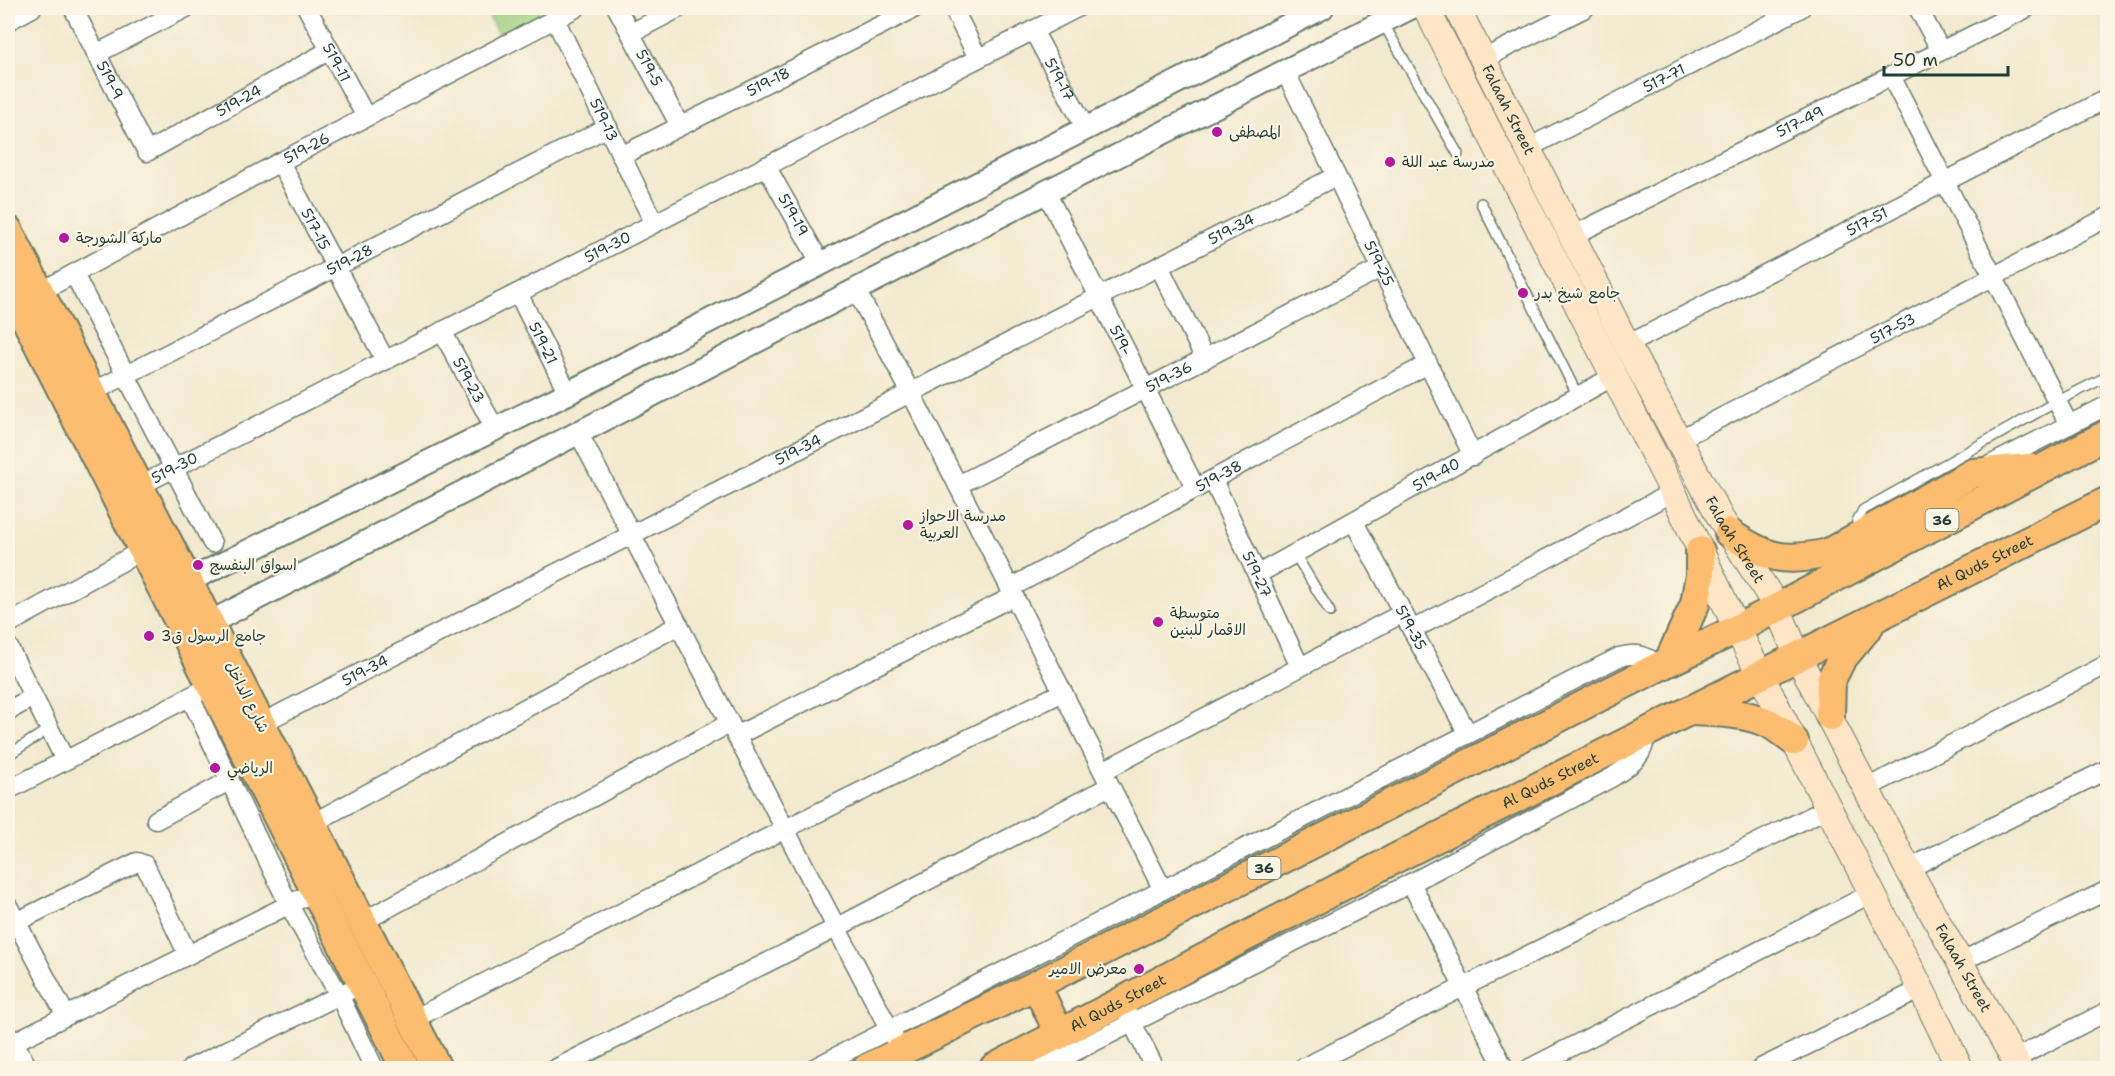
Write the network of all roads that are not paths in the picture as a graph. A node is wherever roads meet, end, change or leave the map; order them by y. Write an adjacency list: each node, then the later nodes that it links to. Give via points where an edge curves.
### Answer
1 (32, 8): 20 (street)
2 (73, 8): 26 (street, 519-9)
3 (186, 8): 26 (street)
4 (308, 8): 24 (street, 519-11)
5 (576, 8): 19 (street, 519-26)
6 (617, 8): 23 (street, 519-5)
7 (679, 8): 23 (street)
8 (915, 8): 33 (street, 519-18)
9 (953, 8): 27 (street)
10 (1077, 8): 22 (street, 519-30)
11 (1322, 8): 35 (street)
12 (1410, 8): 21 (street)
13 (1426, 8): 69 (main road, Falaah Street)
14 (1457, 8): 28 (main road, Falaah Street)
15 (1585, 8): 28 (street)
16 (1801, 8): 36 (street, 517-71)
17 (1918, 8): 25 (street)
18 (2027, 8): 25 (street, 517-49)
19 (555, 19): 32 (street, 519-26); 34 (street, 519-13)
20 (8, 21)
21 (1382, 21): 29 (street); 38 (lane)
22 (1033, 30): 27 (street, 519-30); 35 (street, 519-17)
23 (631, 33): 33 (street, 519-5)
24 (330, 50): 32 (street, 519-11); 37 (street, 519-24)
25 (1941, 51): 30 (street, 517-49)
26 (96, 54): 37 (street, 519-9)
27 (978, 58): 41 (street, 519-30)
28 (1483, 58): 36 (main road, Falaah Street)
29 (1285, 71): 42 (street, 519-25); 44 (street)
30 (1890, 76): 43 (street); 49 (street, 517-49)
31 (2108, 98): 43 (street, 517-51)
32 (366, 117): 40 (street, 519-26)
33 (680, 126): 39 (street, 519-18)
34 (608, 128): 39 (street, 519-13); 52 (street, 519-28)
35 (1086, 129): 50 (street)
36 (1528, 148): 49 (main road, Falaah Street)
37 (147, 152)
38 (1458, 154)
39 (621, 156): 47 (street, 519-13)
40 (280, 162): 52 (street, 517-15); 54 (street, 519-26)
41 (766, 166): 47 (street, 519-30); 50 (street, 519-19)
42 (1336, 176): 51 (street, 519-34); 53 (street, 519-25)
43 (1944, 182): 55 (street); 64 (street, 517-51)
44 (1046, 192): 58 (street); 61 (street, 519-)
45 (1481, 203): 75 (lane)
46 (2108, 217): 55 (street, 517-53)
47 (654, 223): 60 (street, 519-30)
48 (8, 230): 59 (main road, شارع الداخل)
49 (1572, 236): 64 (main road, Falaah Street)
50 (821, 264): 56 (street)
51 (1159, 266): 61 (street, 519-34); 65 (street)
52 (336, 267): 66 (street, 517-15); 68 (street, 519-28)
53 (1381, 268): 65 (street, 519-36); 67 (street, 519-25)
54 (74, 274): 59 (street, 519-26); 68 (street)
55 (1993, 277): 76 (street); 82 (street, 517-53)
56 (784, 283): 62 (street); 73 (street)
57 (8, 284): 98 (main road, شارع الداخل)
58 (856, 290): 62 (street); 74 (street)
59 (40, 292): 72 (main road, شارع الداخل)
60 (518, 293): 63 (street, 519-30); 73 (street, 519-21)
61 (1098, 297): 71 (street, 519-); 74 (street, 519-34)
62 (802, 318): 80 (street)
63 (442, 332): 66 (street, 519-30); 79 (street, 519-23)
64 (1628, 345): 82 (main road, Falaah Street)
65 (1205, 359): 71 (street, 519-36)
66 (385, 360): 85 (street, 519-30)
67 (1428, 364): 83 (street, 519-25); 87 (street, 519-38)
68 (127, 375): 72 (street, 519-28); 85 (street)
69 (1614, 376): 75 (street, 519-40); 91 (main road, Falaah Street)
70 (2108, 376): 76 (lane)
71 (1145, 389): 88 (street, 519-36); 90 (street, 519-)
72 (91, 393): 89 (main road, شارع الداخل)
73 (568, 393): 79 (street)
74 (911, 393): 88 (street); 95 (street, 519-34)
75 (1578, 396): 83 (street, 519-40)
76 (2058, 401): 78 (street); 96 (lane, via 1863,510 1857,521)
77 (2108, 405): 78 (street)
78 (2069, 425): 86 (street)
79 (495, 429): 102 (street)
80 (578, 432): 95 (street); 108 (street)
81 (2108, 434): 84 (main road, 36)
82 (1678, 441): 94 (main road, Falaah Street)
83 (1473, 456): 93 (street, 519-40)
84 (2042, 467): 86 (main road); 104 (main road, 36)
85 (173, 468): 89 (street, 519-30); 97 (street)
86 (1973, 473): 96 (main road)
87 (1213, 480): 90 (street, 519-38); 101 (street, 519-27)
88 (958, 485): 103 (street)
89 (139, 486): 102 (main road, شارع الداخل)
90 (1196, 489): 103 (street, 519-38)
91 (1673, 492): 99 (main road, Falaah Street); 112 (street)
92 (2108, 501): 107 (main road, Al Quds Street)
93 (1354, 522): 100 (street, 519-40); 106 (street, 519-35)
94 (1729, 533): 96 (main road, via 1767,554 1802,559 1828,553); 104 (main road, Falaah Street)
95 (632, 535): 110 (street); 125 (street, 519-34)
96 (1856, 538)
97 (212, 543)
98 (143, 550): 109 (street); 119 (main road, شارع الداخل)
99 (1700, 551): 111 (main road, Falaah Street); 115 (main road, via 1695,604)
100 (1295, 554): 101 (street, 519-40); 105 (lane)
101 (1257, 574): 117 (street, 519-27)
102 (188, 581): 108 (main road, شارع الداخل)
103 (1012, 592): 120 (street); 127 (street, 519-38)
104 (1777, 607): 111 (main road, 36); 114 (main road, Falaah Street)
105 (1330, 612)
106 (1403, 613): 112 (street, 519-35); 117 (street)
107 (1874, 620): 114 (main road, Al Quds Street); 124 (main road, via 1841,660 1831,680)
108 (209, 623): 125 (main road, شارع الداخل)
109 (8, 624)
110 (679, 625): 127 (street); 140 (street)
111 (1737, 629): 115 (main road, 36); 118 (main road, Falaah Street)
112 (1412, 630): 129 (street, 519-35)
113 (8, 646): 121 (street)
114 (1798, 657): 118 (main road, Al Quds Street); 124 (main road, Falaah Street)
115 (1664, 663): 129 (street, via 1640,654 1619,657); 154 (main road, 36)
116 (2108, 664): 136 (street)
117 (1300, 668): 134 (street)
118 (1760, 675): 123 (main road, Al Quds Street); 130 (main road, Falaah Street)
119 (201, 692): 132 (street); 135 (street); 146 (main road, شارع الداخل)
120 (1063, 692): 134 (street); 141 (street)
121 (33, 697): 122 (street); 126 (street)
122 (8, 711)
123 (1689, 711): 128 (main road, Al Quds Street); 130 (main road, via 1767,722)
124 (1830, 716): 136 (main road, Falaah Street)
125 (261, 724): 140 (main road, شارع الداخل)
126 (49, 729): 131 (lane); 132 (street)
127 (733, 730): 141 (street); 150 (street, 519-38)
128 (1645, 733): 143 (street, via 1641,755 1633,764); 159 (main road, Al Quds Street, via 1398,857)
129 (1468, 734): 144 (street)
130 (1794, 741): 138 (main road, Falaah Street)
131 (8, 755)
132 (65, 760): 137 (street)
133 (2108, 769): 142 (street)
134 (1107, 778): 144 (street); 151 (street)
135 (230, 781): 139 (street); 148 (street)
136 (1867, 788): 142 (main road, Falaah Street)
137 (8, 790)
138 (1828, 808): 147 (main road, Falaah Street); 155 (street)
139 (156, 820)
140 (311, 824): 150 (main road, شارع الداخل)
141 (785, 829): 151 (street); 161 (street)
142 (1908, 869): 153 (main road, Falaah Street)
143 (1411, 883): 155 (street); 159 (street)
144 (1163, 890): 163 (street)
145 (2108, 890): 153 (street)
146 (314, 892): 148 (street); 157 (main road, شارع الداخل)
147 (1872, 893): 156 (main road, Falaah Street); 179 (street)
148 (289, 905): 152 (street); 157 (street)
149 (10, 918): 152 (street, via 137,862 145,865); 160 (street)
150 (362, 922): 161 (main road, شارع الداخل)
151 (836, 928): 163 (street); 171 (street)
152 (188, 955): 160 (street)
153 (1960, 962): 165 (main road, Falaah Street)
154 (1036, 985): 162 (main road); 163 (main road, 36)
155 (1463, 987): 177 (street); 178 (street)
156 (1921, 988): 180 (street); 181 (main road, Falaah Street)
157 (351, 990): 167 (street); 168 (street); 169 (main road, شارع الداخل)
158 (2108, 1011): 165 (street)
159 (1127, 1013): 162 (main road, Al Quds Street); 175 (street); 176 (street)
160 (66, 1016): 164 (street)
161 (412, 1020): 170 (main road, شارع الداخل)
162 (1060, 1035): 174 (main road, Al Quds Street)
163 (896, 1041): 172 (street); 173 (main road, 36)
164 (11, 1044): 166 (street)
165 (2016, 1064)
166 (28, 1068)
167 (191, 1068)
168 (374, 1068)
169 (404, 1068)
170 (437, 1068)
171 (557, 1068)
172 (814, 1068)
173 (867, 1068)
174 (994, 1068)
175 (1042, 1068)
176 (1155, 1068)
177 (1303, 1068)
178 (1504, 1068)
179 (1530, 1068)
180 (1761, 1068)
181 (1960, 1068)

